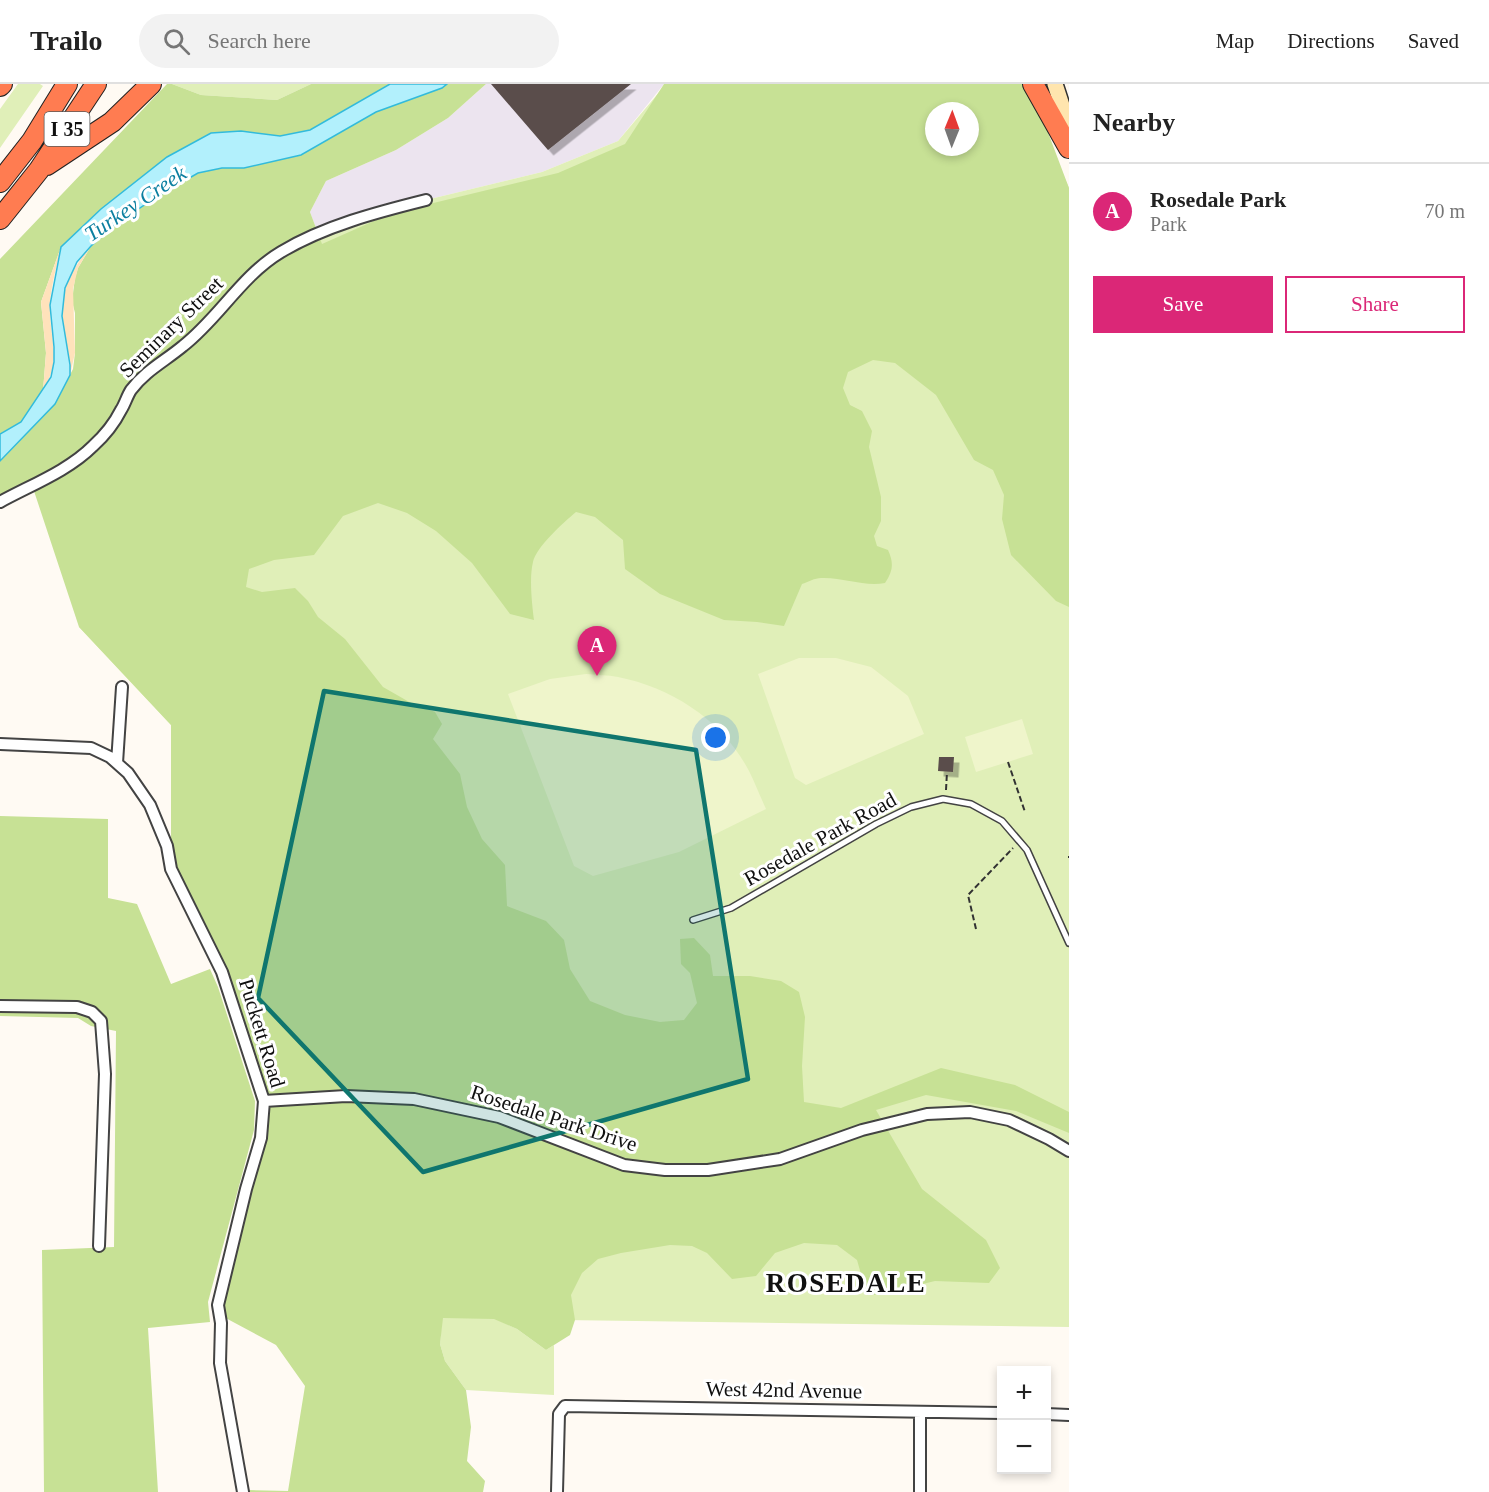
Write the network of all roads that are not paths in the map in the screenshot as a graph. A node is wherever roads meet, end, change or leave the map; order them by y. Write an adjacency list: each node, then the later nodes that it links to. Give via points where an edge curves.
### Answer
1 (68, 84): 9 (highway, I 35)
2 (150, 84): 8 (highway, via 112,122)
3 (1033, 84): 7 (highway)
4 (1055, 84): 6 (main road)
5 (95, 86): 8 (highway, I 35)
6 (1069, 127)
7 (1069, 148)
8 (39, 170): 11 (highway, I 35)
9 (0, 182)
10 (426, 200): 12 (street, Seminary Street, via 336,227 273,258 249,277 184,346 146,374 131,390 110,429 92,447 72,463)
11 (0, 219)
12 (0, 502)
13 (122, 687): 15 (street)
14 (0, 744): 15 (street, Puckett Road, via 91,748)
15 (117, 763): 19 (street, Puckett Road, via 150,805 167,846 171,869 222,972)
16 (693, 920): 17 (lane, Rosedale Park Road, via 731,908 911,807 945,800 971,804 1002,821 1027,850)
17 (1069, 943)
18 (0, 1006): 21 (street, via 77,1007 101,1020 105,1074)
19 (264, 1101): 20 (street, Rosedale Park Drive, via 346,1096 414,1099 499,1117 624,1165 665,1170 708,1170 780,1160 862,1130 927,1114 970,1112 1009,1120); 26 (street, Puckett Road, via 261,1138 218,1305 220,1363)
20 (1069, 1151)
21 (99, 1246)
22 (920, 1412): 23 (street, West 42nd Avenue); 27 (street, West 42nd Avenue, via 566,1406 559,1414); 28 (street)
23 (997, 1413)
24 (1051, 1414): 25 (street)
25 (1069, 1415)
26 (243, 1492)
27 (557, 1492)
28 (920, 1492)

